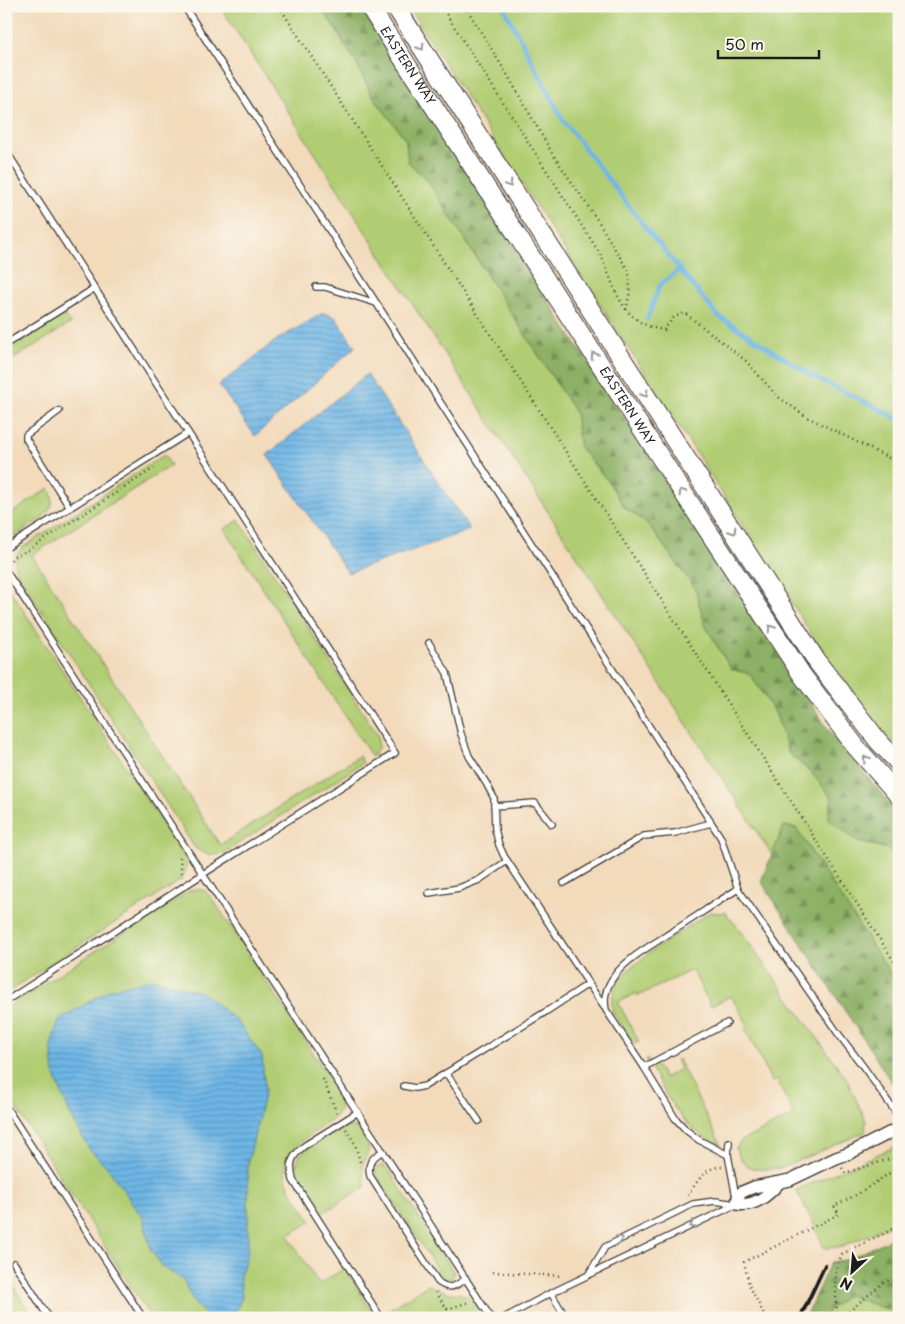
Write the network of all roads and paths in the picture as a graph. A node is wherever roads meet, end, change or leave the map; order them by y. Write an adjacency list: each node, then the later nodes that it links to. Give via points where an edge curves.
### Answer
1 (184, 6): 10 (lane)
2 (279, 6): 35 (path)
3 (370, 6): 21 (main road, EASTERN WAY, one-way to 3)
4 (395, 6): 21 (main road, EASTERN WAY, one-way to 21)
5 (441, 6): 11 (path, via 602,257)
6 (465, 6): 11 (path, via 552,153 629,272 630,292)
7 (6, 151): 9 (lane)
8 (316, 287): 10 (lane)
9 (95, 288): 12 (lane); 14 (lane)
10 (377, 304): 26 (lane)
11 (626, 310): 15 (path, via 638,322 664,330 674,317 685,313 746,361 777,396 799,412)
12 (6, 344)
13 (59, 411): 17 (lane, via 26,435 26,439)
14 (188, 433): 17 (lane); 30 (lane, via 395,753)
15 (899, 463)
16 (154, 468): 19 (path, via 28,551 14,556)
17 (70, 508): 18 (lane)
18 (6, 548)
19 (6, 566)
20 (6, 571): 30 (lane)
21 (750, 576): 23 (main road, EASTERN WAY, via 879,742); 24 (main road, EASTERN WAY, one-way to 21, via 856,747 802,675)
22 (429, 643): 25 (lane, via 447,673 461,734 469,756 494,798)
23 (899, 763)
24 (899, 796)
25 (494, 806): 27 (lane, via 535,803); 29 (lane, via 495,829)
26 (711, 823): 31 (lane, via 675,833 644,836); 33 (lane, via 721,838)
27 (552, 824)
28 (180, 853): 32 (path, via 182,876)
29 (507, 861): 34 (lane, via 479,880 459,888); 36 (lane)
30 (203, 874): 32 (lane); 45 (lane)
31 (564, 883)
32 (187, 884): 37 (lane)
33 (738, 889): 38 (lane, via 620,969 606,991); 46 (lane)
34 (429, 893)
35 (899, 969)
36 (588, 984): 38 (lane); 42 (lane)
37 (6, 1001)
38 (606, 1010): 40 (lane)
39 (728, 1023): 40 (lane)
40 (644, 1066): 52 (lane, via 675,1118 686,1130)
41 (321, 1072): 48 (path)
42 (446, 1073): 43 (lane, via 425,1086); 47 (lane)
43 (404, 1086)
44 (6, 1107): 68 (lane)
45 (358, 1112): 48 (lane); 51 (lane)
46 (899, 1117)
47 (479, 1121)
48 (342, 1122): 54 (path, via 355,1144); 69 (lane, via 296,1153 290,1169 293,1180)
49 (899, 1128): 57 (street, via 785,1182 753,1204)
50 (729, 1142): 52 (lane)
51 (383, 1151): 63 (lane); 63 (lane, via 370,1162 370,1176 438,1282 451,1287)
52 (728, 1155): 57 (lane)
53 (899, 1156): 56 (path, via 845,1173)
54 (359, 1162)
55 (899, 1167): 74 (path, via 834,1206 839,1214 744,1262 750,1285)
56 (843, 1170)
57 (736, 1204): 61 (lane, one-way to 61); 61 (lane, one-way to 57, via 605,1247 693,1204 715,1201)
58 (899, 1226): 75 (path, via 842,1254 835,1277)
59 (14, 1263): 67 (lane)
60 (493, 1272): 62 (path)
61 (589, 1274): 66 (lane)
62 (565, 1276)
63 (466, 1279): 71 (lane)
64 (899, 1280): 76 (path, via 885,1281)
65 (435, 1291): 70 (path)
66 (551, 1293): 72 (lane); 73 (lane)
67 (49, 1318)
68 (142, 1318)
69 (381, 1318)
70 (452, 1318)
71 (491, 1318)
72 (504, 1318)
73 (566, 1318)
74 (766, 1318)
75 (837, 1318)
76 (840, 1318)

